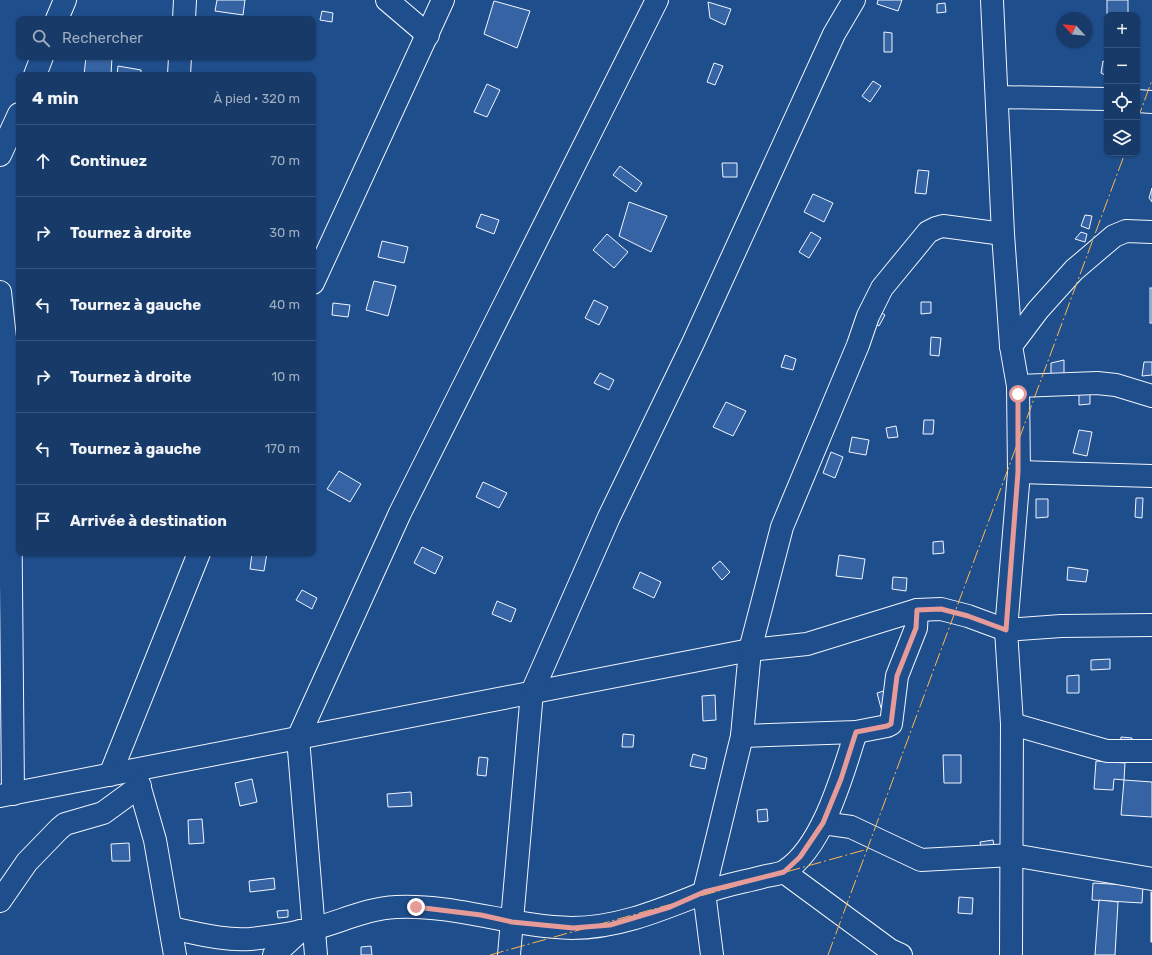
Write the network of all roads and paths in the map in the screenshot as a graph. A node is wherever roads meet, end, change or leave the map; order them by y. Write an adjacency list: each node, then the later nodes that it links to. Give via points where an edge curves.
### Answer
1 (65, 0): 8 (street)
2 (185, 0): 9 (street)
3 (386, 0): 10 (street)
4 (443, 0): 10 (street)
5 (657, 0): 40 (street, via 400,513)
6 (854, 0): 36 (street, via 834,34 693,343 609,517)
7 (992, 0): 15 (street)
8 (58, 16)
9 (184, 16)
10 (428, 35): 23 (street)
11 (41, 60): 13 (street)
12 (180, 60): 14 (street)
13 (37, 72)
14 (179, 72)
15 (997, 97): 16 (street); 22 (street)
16 (1104, 99)
17 (1140, 101): 18 (street)
18 (1152, 102)
19 (16, 120): 20 (street)
20 (0, 155)
21 (1152, 232): 25 (street, via 1126,231 1114,236 1074,270 1038,310)
22 (1003, 234): 25 (street); 35 (street, via 943,226 936,228 928,232 882,288 868,316 782,527)
23 (316, 277)
24 (0, 292): 26 (street)
25 (1011, 346): 27 (street)
26 (9, 375): 44 (street)
27 (1018, 386): 28 (street, via 1098,383); 29 (street)
28 (1152, 396)
29 (1018, 472): 30 (street); 34 (street)
30 (1152, 476)
31 (198, 556): 42 (street)
32 (917, 610): 34 (street, via 941,609); 35 (street, via 807,644); 38 (street, via 916,628 897,676 891,724)
33 (1152, 625): 34 (street, via 1061,626)
34 (1006, 630): 37 (street)
35 (750, 650): 36 (street); 39 (street)
36 (532, 692): 40 (street); 51 (street)
37 (1012, 724): 41 (street, via 1107,751); 46 (street)
38 (856, 732): 39 (street); 45 (street)
39 (742, 736): 49 (street)
40 (298, 738): 43 (street); 53 (street)
41 (1152, 751)
42 (110, 775): 43 (street); 44 (street)
43 (138, 778): 50 (street, via 103,813 65,824 58,829 26,862); 52 (street, via 155,840)
44 (6, 795)
45 (823, 823): 46 (street, via 851,827 921,860); 47 (street, via 800,857)
46 (1012, 855): 48 (street); 60 (street)
47 (784, 872): 49 (street); 54 (street)
48 (1152, 879)
49 (704, 892): 51 (street, via 670,907 610,925 573,928); 59 (street)
50 (0, 901)
51 (512, 922): 53 (street, via 481,915 394,906); 58 (street)
52 (171, 928): 53 (street, via 248,939); 55 (street)
53 (307, 930): 56 (street); 57 (street)
54 (893, 953)
55 (175, 955)
56 (274, 955)
57 (316, 955)
58 (509, 955)
59 (712, 955)
60 (1011, 955)

